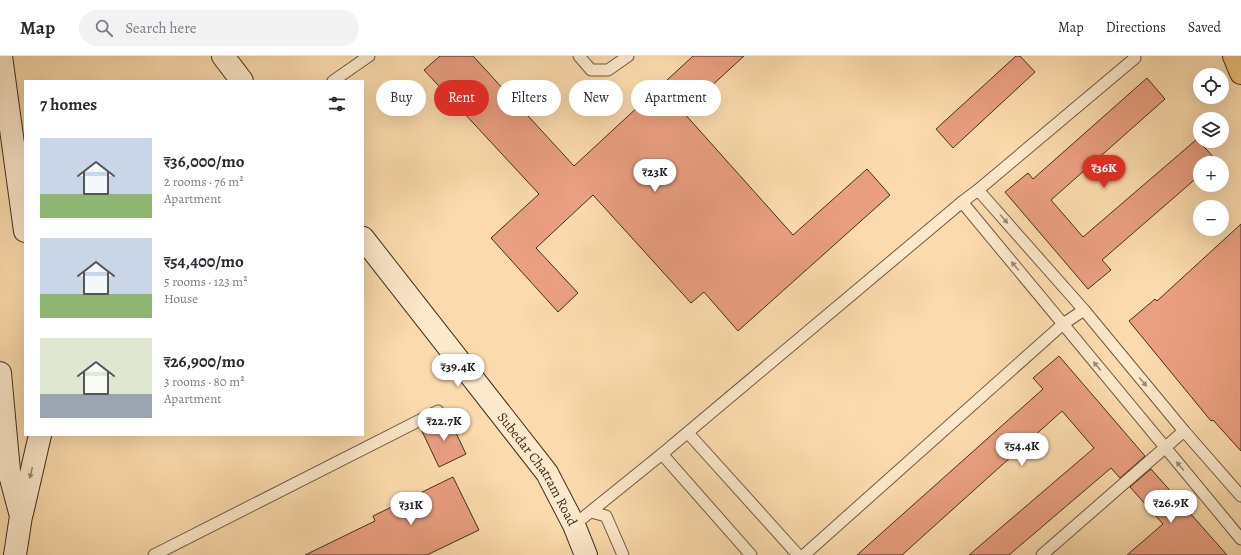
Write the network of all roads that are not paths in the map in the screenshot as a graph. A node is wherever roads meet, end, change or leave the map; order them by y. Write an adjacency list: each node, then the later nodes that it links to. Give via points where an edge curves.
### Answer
1 (1, 56): 13 (main road)
2 (223, 56): 9 (main road)
3 (369, 56): 10 (lane)
4 (579, 56): 5 (lane, via 591,70 608,70)
5 (628, 56)
6 (1234, 56): 8 (main road)
7 (1135, 58): 11 (lane)
8 (1241, 73)
9 (241, 80)
10 (335, 80)
11 (978, 190): 12 (lane); 15 (lane, one-way to 15)
12 (962, 202): 16 (lane, one-way to 12); 20 (lane)
13 (24, 224)
14 (364, 239): 27 (main road, Subedar Chatram Road, via 547,474)
15 (1084, 310): 16 (lane); 19 (lane, one-way to 19)
16 (1063, 324): 22 (lane, one-way to 16); 35 (lane)
17 (0, 373): 26 (main road, via 9,471)
18 (438, 411): 30 (lane)
19 (1184, 430): 22 (lane); 24 (lane)
20 (688, 433): 23 (lane); 34 (lane)
21 (40, 436): 26 (main road, one-way to 26)
22 (1165, 447): 28 (lane, one-way to 22); 36 (lane)
23 (662, 454): 25 (lane); 33 (lane)
24 (1241, 496)
25 (591, 512): 27 (lane); 32 (lane, via 606,516)
26 (21, 516): 29 (main road)
27 (574, 526): 31 (main road, Subedar Chatram Road)
28 (1241, 539)
29 (15, 555)
30 (154, 555)
31 (586, 555)
32 (623, 555)
33 (751, 555)
34 (798, 555)
35 (804, 555)
36 (1042, 555)

